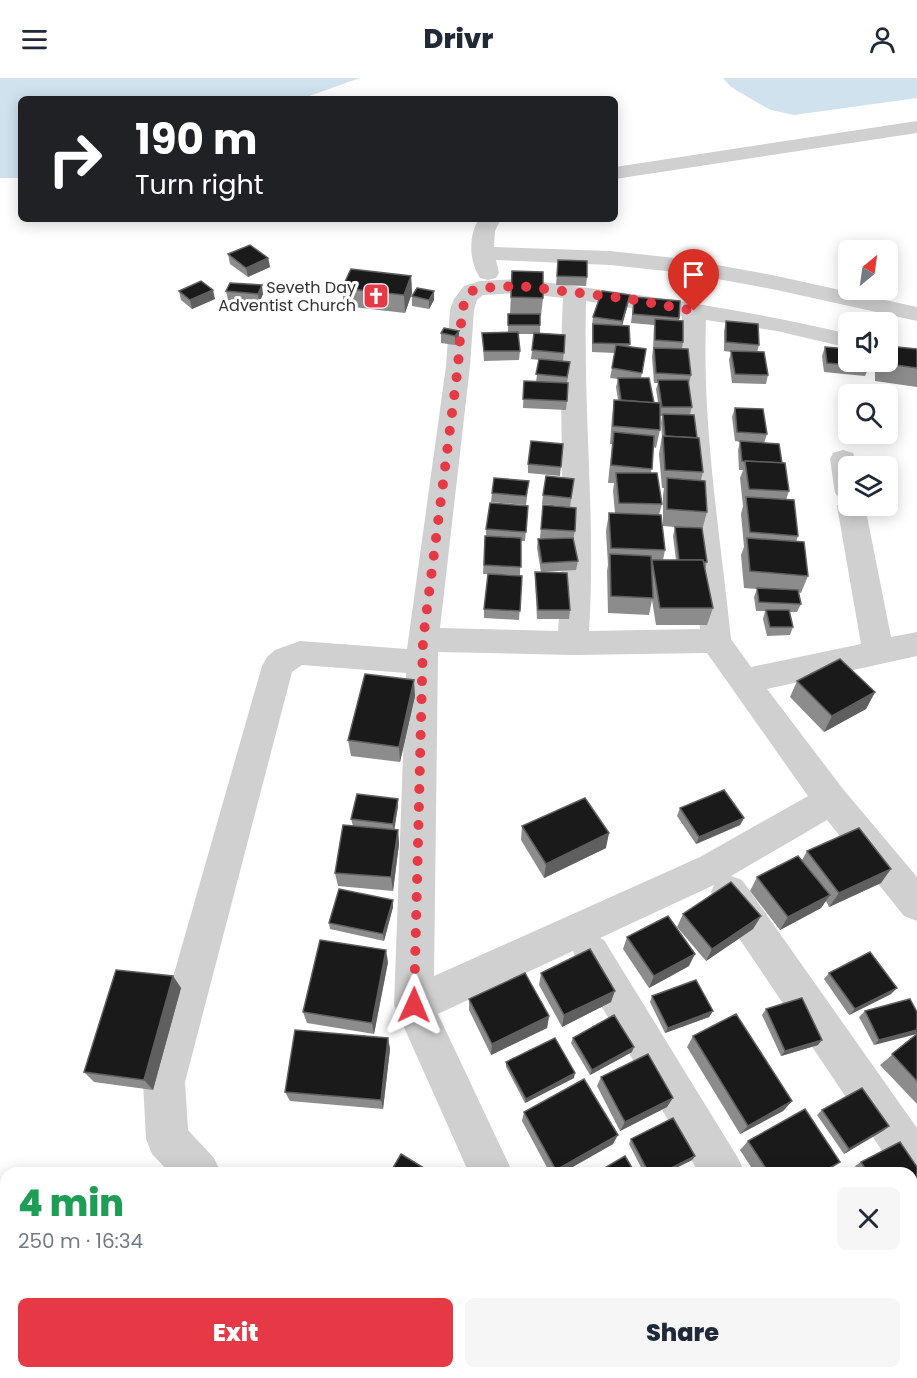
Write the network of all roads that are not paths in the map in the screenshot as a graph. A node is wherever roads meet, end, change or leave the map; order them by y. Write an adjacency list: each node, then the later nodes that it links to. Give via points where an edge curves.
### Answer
1 (917, 127): 2 (street)
2 (618, 173)
3 (489, 222): 4 (street, via 483,235)
4 (484, 254): 5 (street); 8 (street, via 544,254 682,266 798,286)
5 (490, 287): 6 (street); 14 (street, via 472,291 462,310)
6 (575, 292): 7 (street); 12 (street, via 572,362 578,573)
7 (694, 311): 9 (street); 11 (street, via 695,418)
8 (917, 314)
9 (838, 338)
10 (853, 516): 15 (street)
11 (716, 641): 12 (street); 16 (street)
12 (573, 643): 14 (street)
13 (917, 644): 15 (street)
14 (423, 651): 21 (street); 23 (street, via 300,653 278,666 164,1082 167,1139)
15 (878, 652): 16 (street)
16 (743, 681): 17 (street)
17 (831, 800): 18 (street); 19 (street)
18 (713, 868): 20 (street); 22 (street)
19 (917, 904)
20 (577, 930): 21 (street); 25 (street)
21 (414, 1005): 24 (street)
22 (917, 1165)
23 (193, 1167)
24 (488, 1167)
25 (719, 1167)

